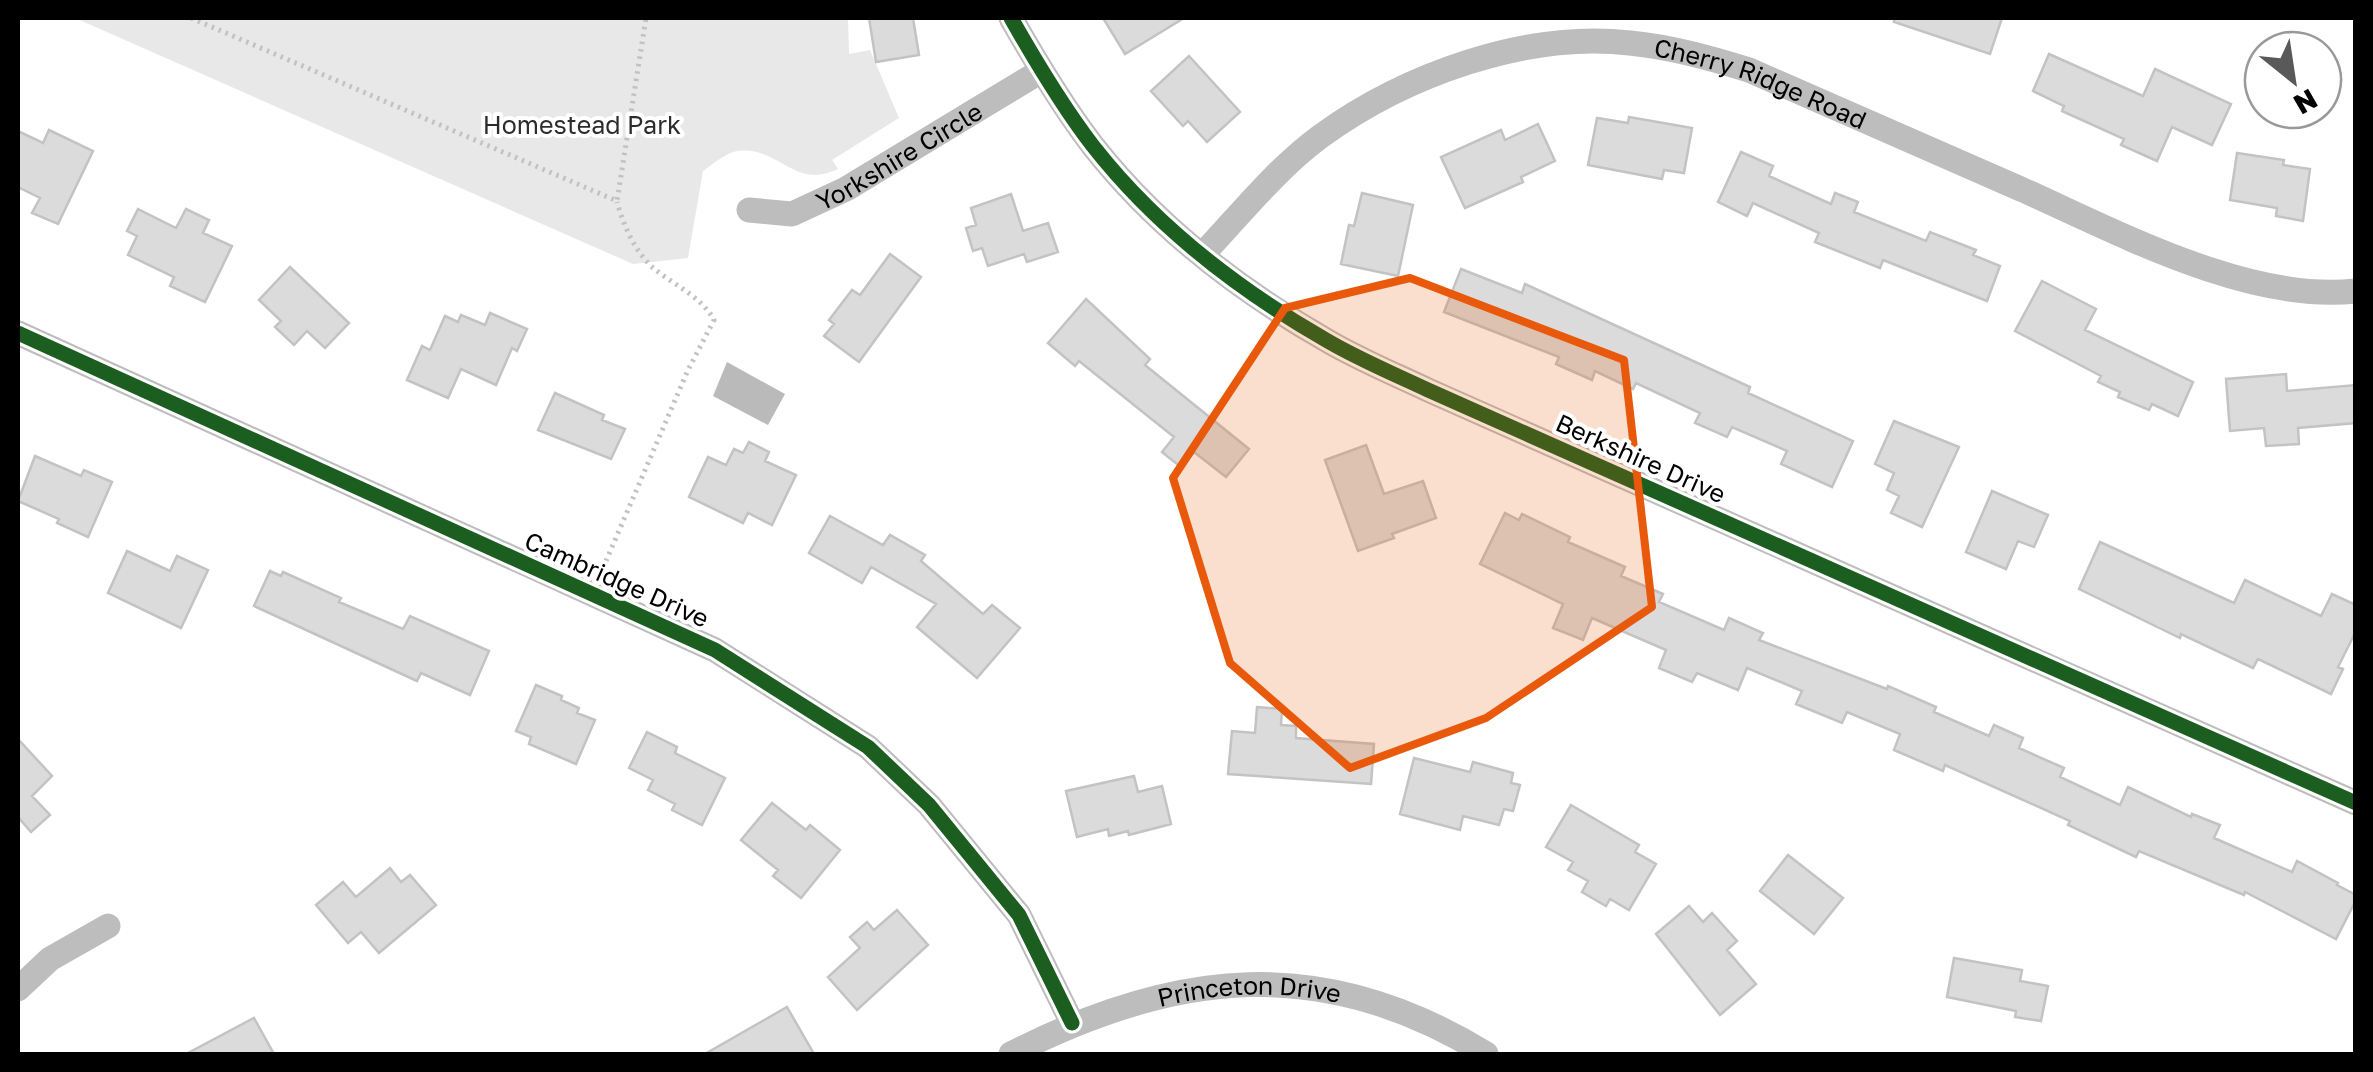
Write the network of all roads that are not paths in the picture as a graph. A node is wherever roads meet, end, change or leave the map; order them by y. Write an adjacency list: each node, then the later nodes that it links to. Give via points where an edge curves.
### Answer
1 (1012, 18): 2 (street, Berkshire Drive)
2 (1041, 70): 3 (street, Yorkshire Circle, via 846,189 792,214); 4 (street, Berkshire Drive, via 1094,146)
3 (749, 210)
4 (1202, 256): 5 (street, Cherry Ridge Road, via 1321,136 1406,86 1498,53 1572,41 1628,42 1750,70 2236,279 2280,289); 7 (street, Berkshire Drive, via 1327,341 1428,390)
5 (2356, 291)
6 (18, 334): 10 (street, Cambridge Drive, via 715,650 868,747 929,804 1019,915)
7 (2356, 803)
8 (108, 926): 9 (street, via 50,960)
9 (18, 989)
10 (1072, 1024): 11 (street, Princeton Drive); 12 (street, Princeton Drive, via 1188,989 1282,984 1388,1009)
11 (1012, 1054)
12 (1486, 1054)

